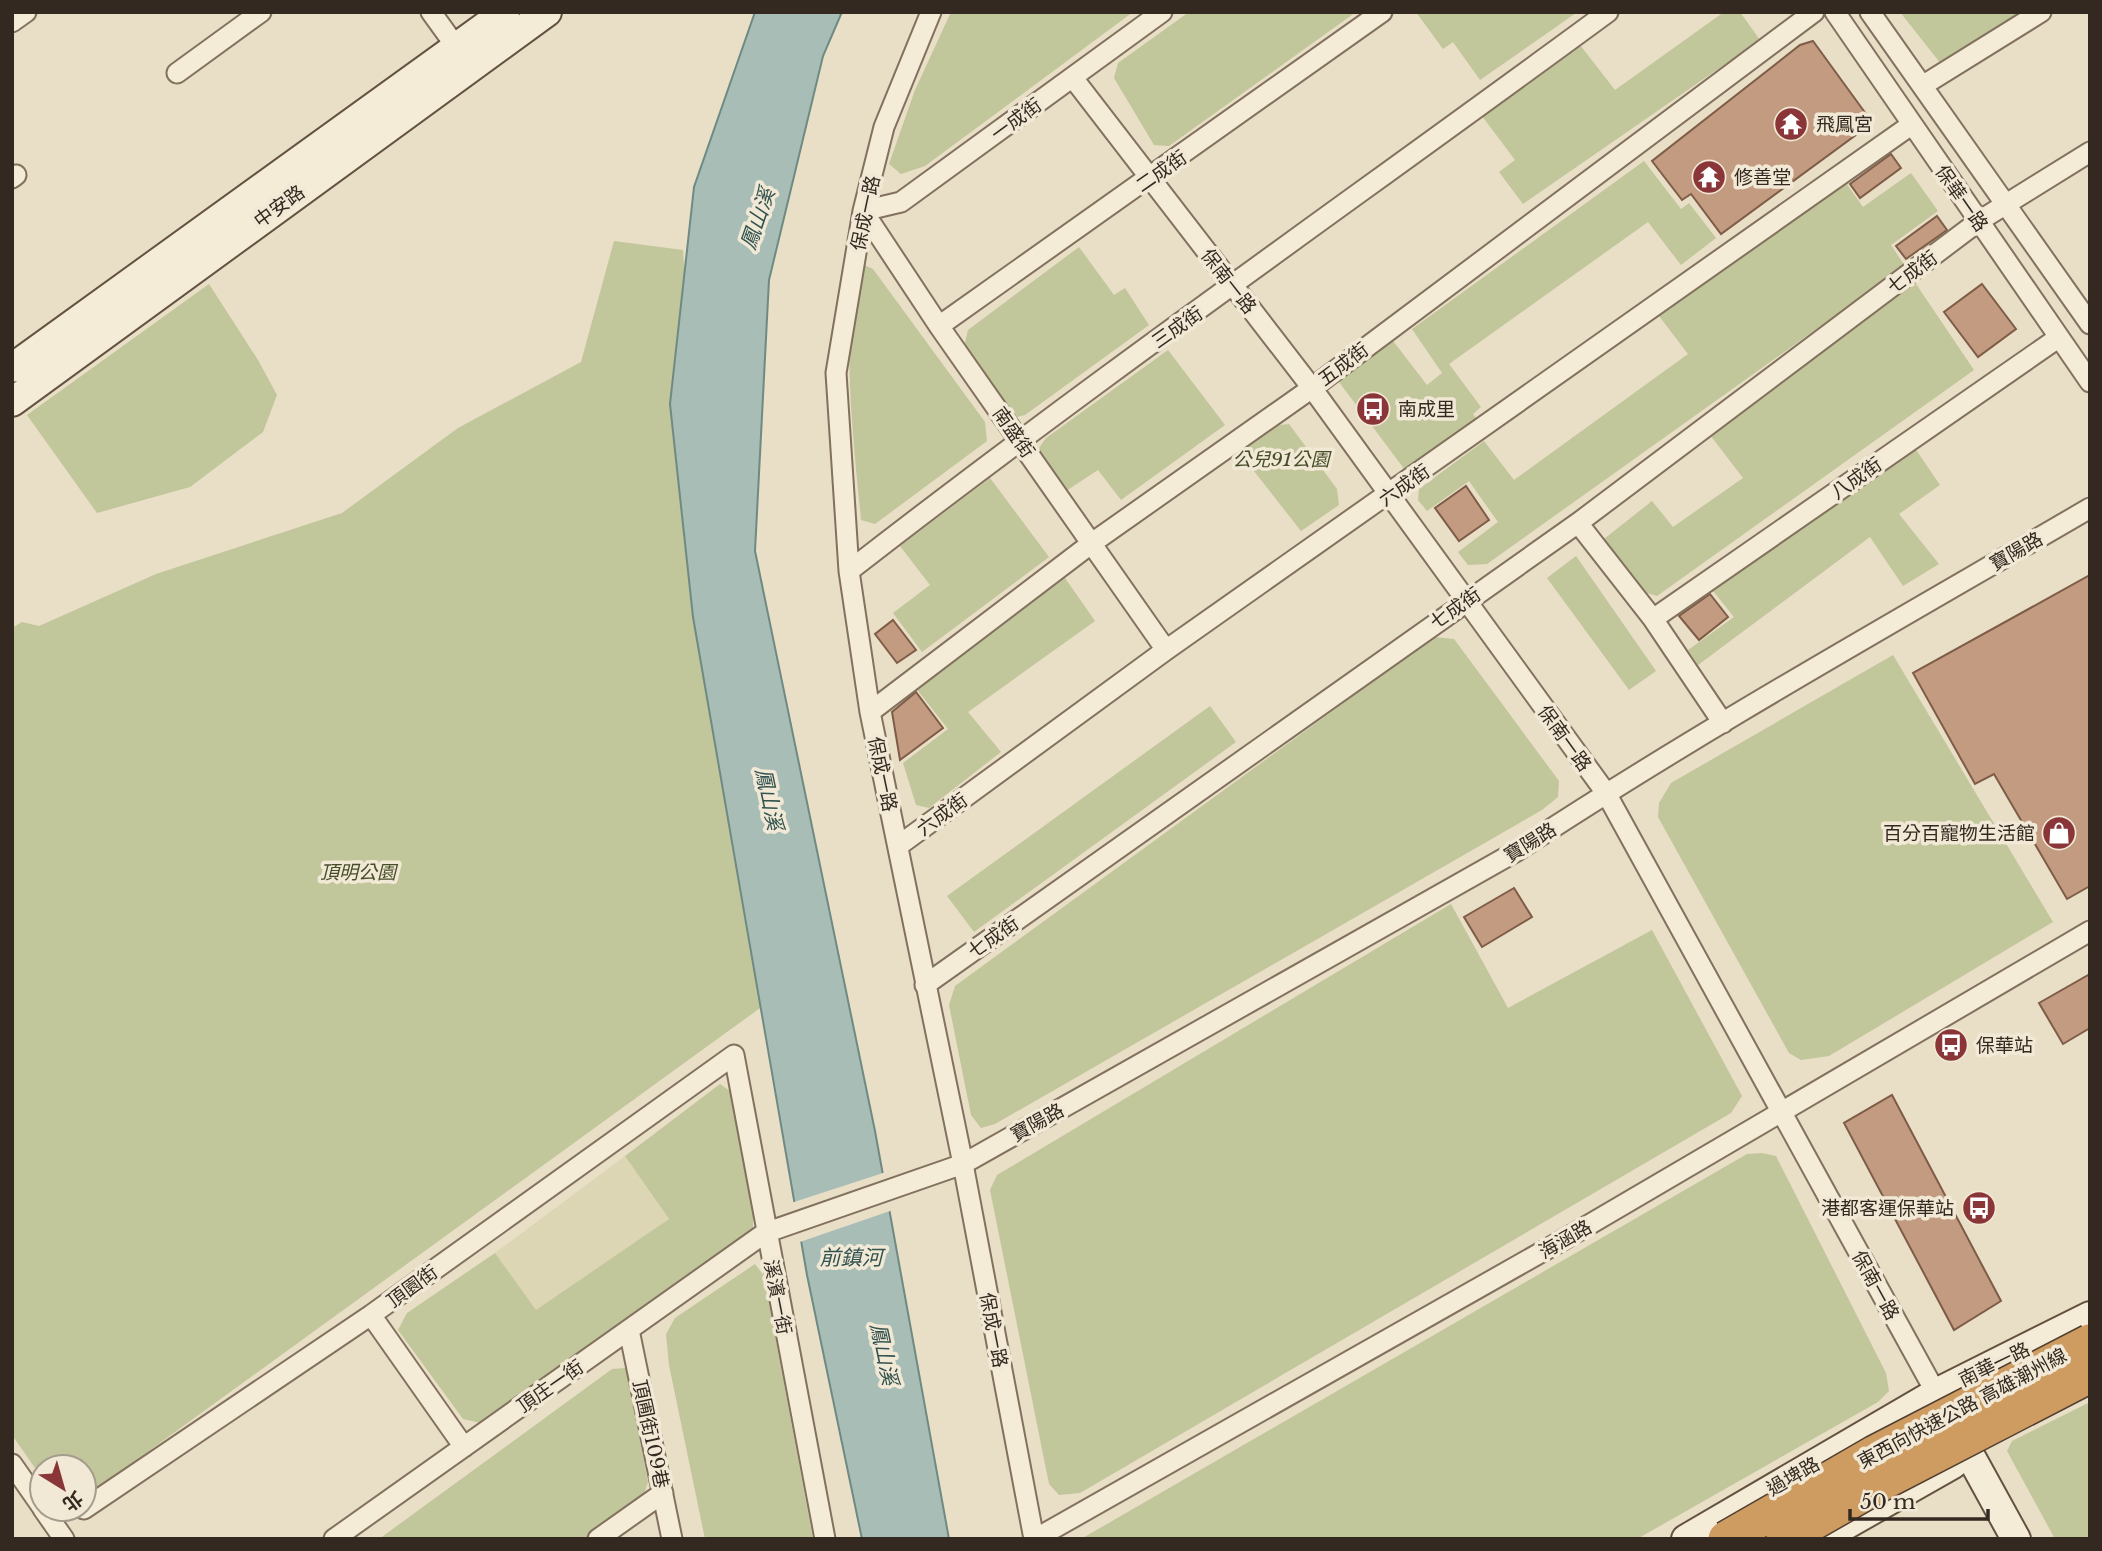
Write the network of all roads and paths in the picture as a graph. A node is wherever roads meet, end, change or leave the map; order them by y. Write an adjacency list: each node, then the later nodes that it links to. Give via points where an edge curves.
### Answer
1 (26, 12): 14 (street)
2 (261, 12): 16 (street)
3 (431, 12): 15 (street)
4 (505, 12): 15 (street, 中安路)
5 (547, 12): 32 (street, 中安路)
6 (931, 12): 23 (street, 保成一路, via 884,127)
7 (1162, 12): 17 (street, 一成街)
8 (1382, 12): 21 (street, 二成街)
9 (1608, 12): 25 (street, 三成街)
10 (1814, 12): 31 (street, 五成街)
11 (1835, 12): 19 (street, 保華一路)
12 (1870, 12): 18 (street, 保華一路)
13 (2041, 12): 18 (street)
14 (12, 22)
15 (457, 48): 29 (street, 中安路)
16 (177, 72)
17 (1073, 78): 21 (street, 保南一路); 23 (street, 一成街, via 901,202)
18 (1922, 86): 22 (street, 保華一路)
19 (1911, 125): 24 (street, 保華一路); 34 (street, 六成街)
20 (2090, 152): 22 (street, 七成街)
21 (1150, 179): 25 (street, 保南一路); 27 (street, 二成街)
22 (2006, 204): 24 (street, 七成街); 26 (street, 保華一路)
23 (863, 211): 27 (street, 南盛街); 38 (street, 保成一路, via 836,373)
24 (1979, 221): 28 (street, 保華一路); 36 (street, 七成街)
25 (1233, 287): 31 (street, 保南一路); 33 (street, 三成街)
26 (2089, 321)
27 (939, 326): 33 (street, 南盛街)
28 (2059, 338): 30 (street, 保華一路); 40 (street, 八成街)
29 (12, 368)
30 (2090, 382)
31 (1312, 388): 34 (street, 保南一路); 37 (street, 五成街)
32 (12, 402)
33 (1019, 439): 37 (street, 南盛街); 38 (street, 三成街)
34 (1390, 495): 39 (street, 保南一路); 41 (street, 六成街)
35 (2090, 508): 43 (street, 寶陽路)
36 (1578, 523): 39 (street, 七成街); 40 (street)
37 (1092, 543): 41 (street, 南盛街); 42 (street, 五成街)
38 (849, 571): 42 (street, 保成一路)
39 (1465, 601): 44 (street, 保南一路); 47 (street, 七成街)
40 (1653, 619): 43 (street)
41 (1167, 650): 45 (street, 六成街)
42 (870, 712): 45 (street, 保成一路)
43 (1723, 723): 44 (street, 寶陽路)
44 (1606, 793): 49 (street, 保南一路); 50 (street, 寶陽路, via 1517,851)
45 (898, 846): 47 (street, 保成一路)
46 (2090, 931): 49 (street, 海涵路)
47 (925, 985): 50 (street, 保成一路)
48 (734, 1055): 51 (street, 溪濱一街); 52 (street, 頂園街)
49 (1780, 1114): 57 (street, 保南一路); 69 (street, 海涵路)
50 (963, 1164): 51 (street, 寶陽路); 69 (street, 保成一路)
51 (765, 1233): 54 (street, 頂庄一街); 68 (street, 溪濱一街)
52 (371, 1315): 59 (street); 64 (street, 頂園街)
53 (2090, 1316): 57 (street, 南華一路)
54 (629, 1330): 59 (street, 頂庄一街); 63 (street, 頂圃街109巷)
55 (2090, 1342): 71 (highway, 東西向快速公路 高雄潮州線, bridge, via 1875,1452)
56 (2090, 1375): 72 (highway, 東西向快速公路 高雄潮州線, bridge)
57 (1936, 1392): 60 (street, 保南一路); 70 (street, 過埤路)
58 (2090, 1392): 60 (street)
59 (464, 1447): 65 (street, 頂庄一街)
60 (1969, 1455): 73 (street); 74 (street, 保南一路)
61 (12, 1464): 62 (street)
62 (28, 1487)
63 (663, 1493): 66 (street); 67 (street, 頂圃街109巷)
64 (98, 1500)
65 (334, 1539)
66 (598, 1539)
67 (673, 1539)
68 (825, 1539)
69 (1034, 1539)
70 (1686, 1539)
71 (1726, 1539)
72 (1784, 1539)
73 (1821, 1539)
74 (2016, 1539)

